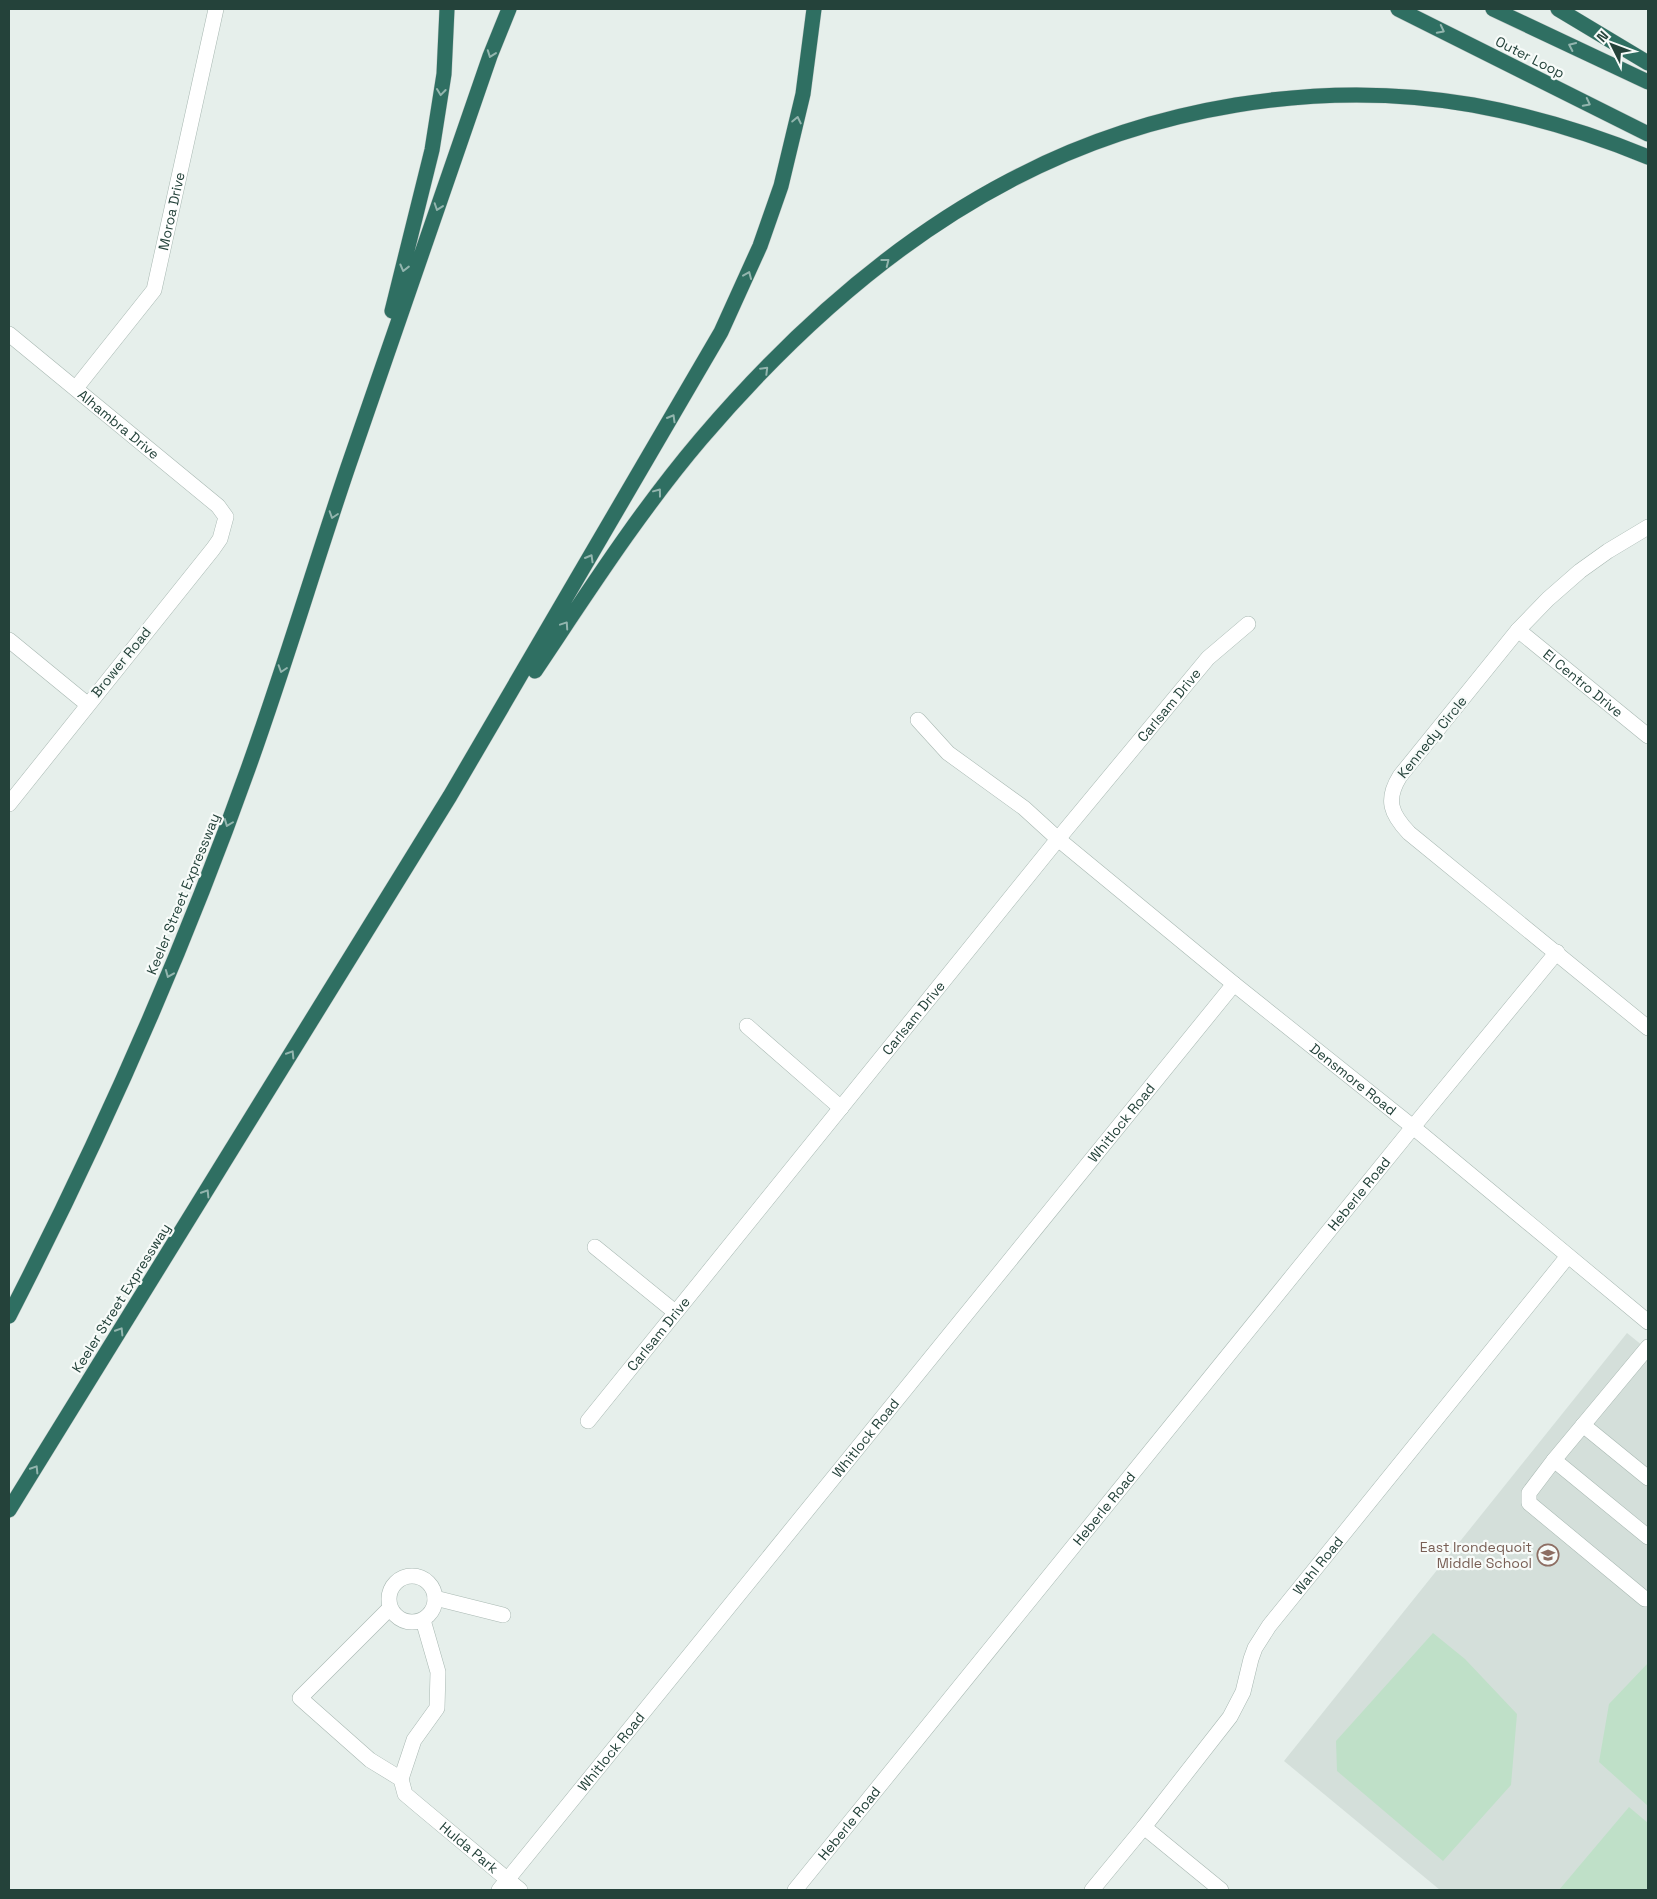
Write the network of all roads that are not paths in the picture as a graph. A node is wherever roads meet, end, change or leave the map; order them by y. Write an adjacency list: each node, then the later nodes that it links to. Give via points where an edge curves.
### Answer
1 (216, 9): 13 (street, Moroa Drive, via 154,290)
2 (447, 9): 14 (highway, one-way to 14, via 444,74 432,150)
3 (510, 9): 14 (highway, one-way to 14, via 490,56)
4 (814, 9): 23 (highway, one-way to 4, via 690,387 735,304 760,246 789,157 803,94)
5 (1398, 9): 10 (highway, Outer Loop, one-way to 10)
6 (1493, 9): 9 (highway, Outer Loop, one-way to 6)
7 (1558, 9): 8 (highway)
8 (1648, 64)
9 (1648, 82)
10 (1648, 134)
11 (1648, 157): 23 (highway, one-way to 11, via 625,537 723,414 788,347 876,269 933,227 1014,179 1100,141 1160,123 1228,108 1315,97 1409,98 1472,105 1563,127)
12 (9, 334): 13 (street, Alhambra Drive)
13 (76, 388): 15 (street, Alhambra Drive, via 218,506)
14 (348, 468): 35 (highway, Keeler Street Expressway, one-way to 35, via 261,734 203,890 116,1095)
15 (226, 517): 20 (street, Brower Road, via 220,539 213,549)
16 (1648, 527): 18 (street, Kennedy Circle, via 1580,571)
17 (1248, 624): 25 (street, Carlsam Drive, via 1208,658)
18 (1518, 630): 22 (street, El Centro Drive); 26 (street, Kennedy Circle, via 1400,776 1393,786 1391,798 1393,810 1410,833)
19 (9, 640): 20 (street)
20 (87, 704): 24 (street, Brower Road)
21 (918, 720): 25 (street, Densmore Road, via 948,753 1024,808)
22 (1648, 736)
23 (450, 796): 42 (highway, Keeler Street Expressway, one-way to 23)
24 (9, 804)
25 (1058, 838): 27 (street, Densmore Road); 30 (street, Carlsam Drive)
26 (1557, 952): 29 (street, Kennedy Circle); 31 (street)
27 (1234, 984): 31 (street, Densmore Road); 51 (street, Whitlock Road)
28 (747, 1026): 30 (street)
29 (1648, 1028)
30 (842, 1108): 34 (street, Carlsam Drive)
31 (1413, 1127): 33 (street, Densmore Road); 53 (street, Heberle Road)
32 (595, 1247): 34 (street)
33 (1568, 1256): 36 (street, Densmore Road); 50 (street, Wahl Road, via 1269,1626 1255,1648 1244,1692 1237,1705)
34 (675, 1312): 38 (street, Carlsam Drive)
35 (9, 1316)
36 (1648, 1322)
37 (1648, 1348): 39 (street)
38 (588, 1420)
39 (1583, 1425): 40 (street); 41 (street)
40 (1554, 1460): 43 (street); 45 (street, via 1529,1493 1529,1502)
41 (1648, 1478)
42 (9, 1510)
43 (1648, 1538)
44 (435, 1598): 46 (street, via 425,1580 411,1576 398,1580 393,1586 388,1600); 47 (street); 48 (street, via 434,1608)
45 (1648, 1599)
46 (390, 1608): 48 (street, via 407,1622); 49 (street, via 300,1698 370,1760)
47 (503, 1614)
48 (423, 1620): 49 (street, via 438,1672 438,1708 414,1740)
49 (401, 1780): 51 (street, Hulda Park, via 405,1794)
50 (1144, 1827): 54 (street, Wahl Road); 55 (street)
51 (503, 1885): 52 (street, Hulda Park)
52 (520, 1890)
53 (796, 1890)
54 (1092, 1890)
55 (1221, 1890)

